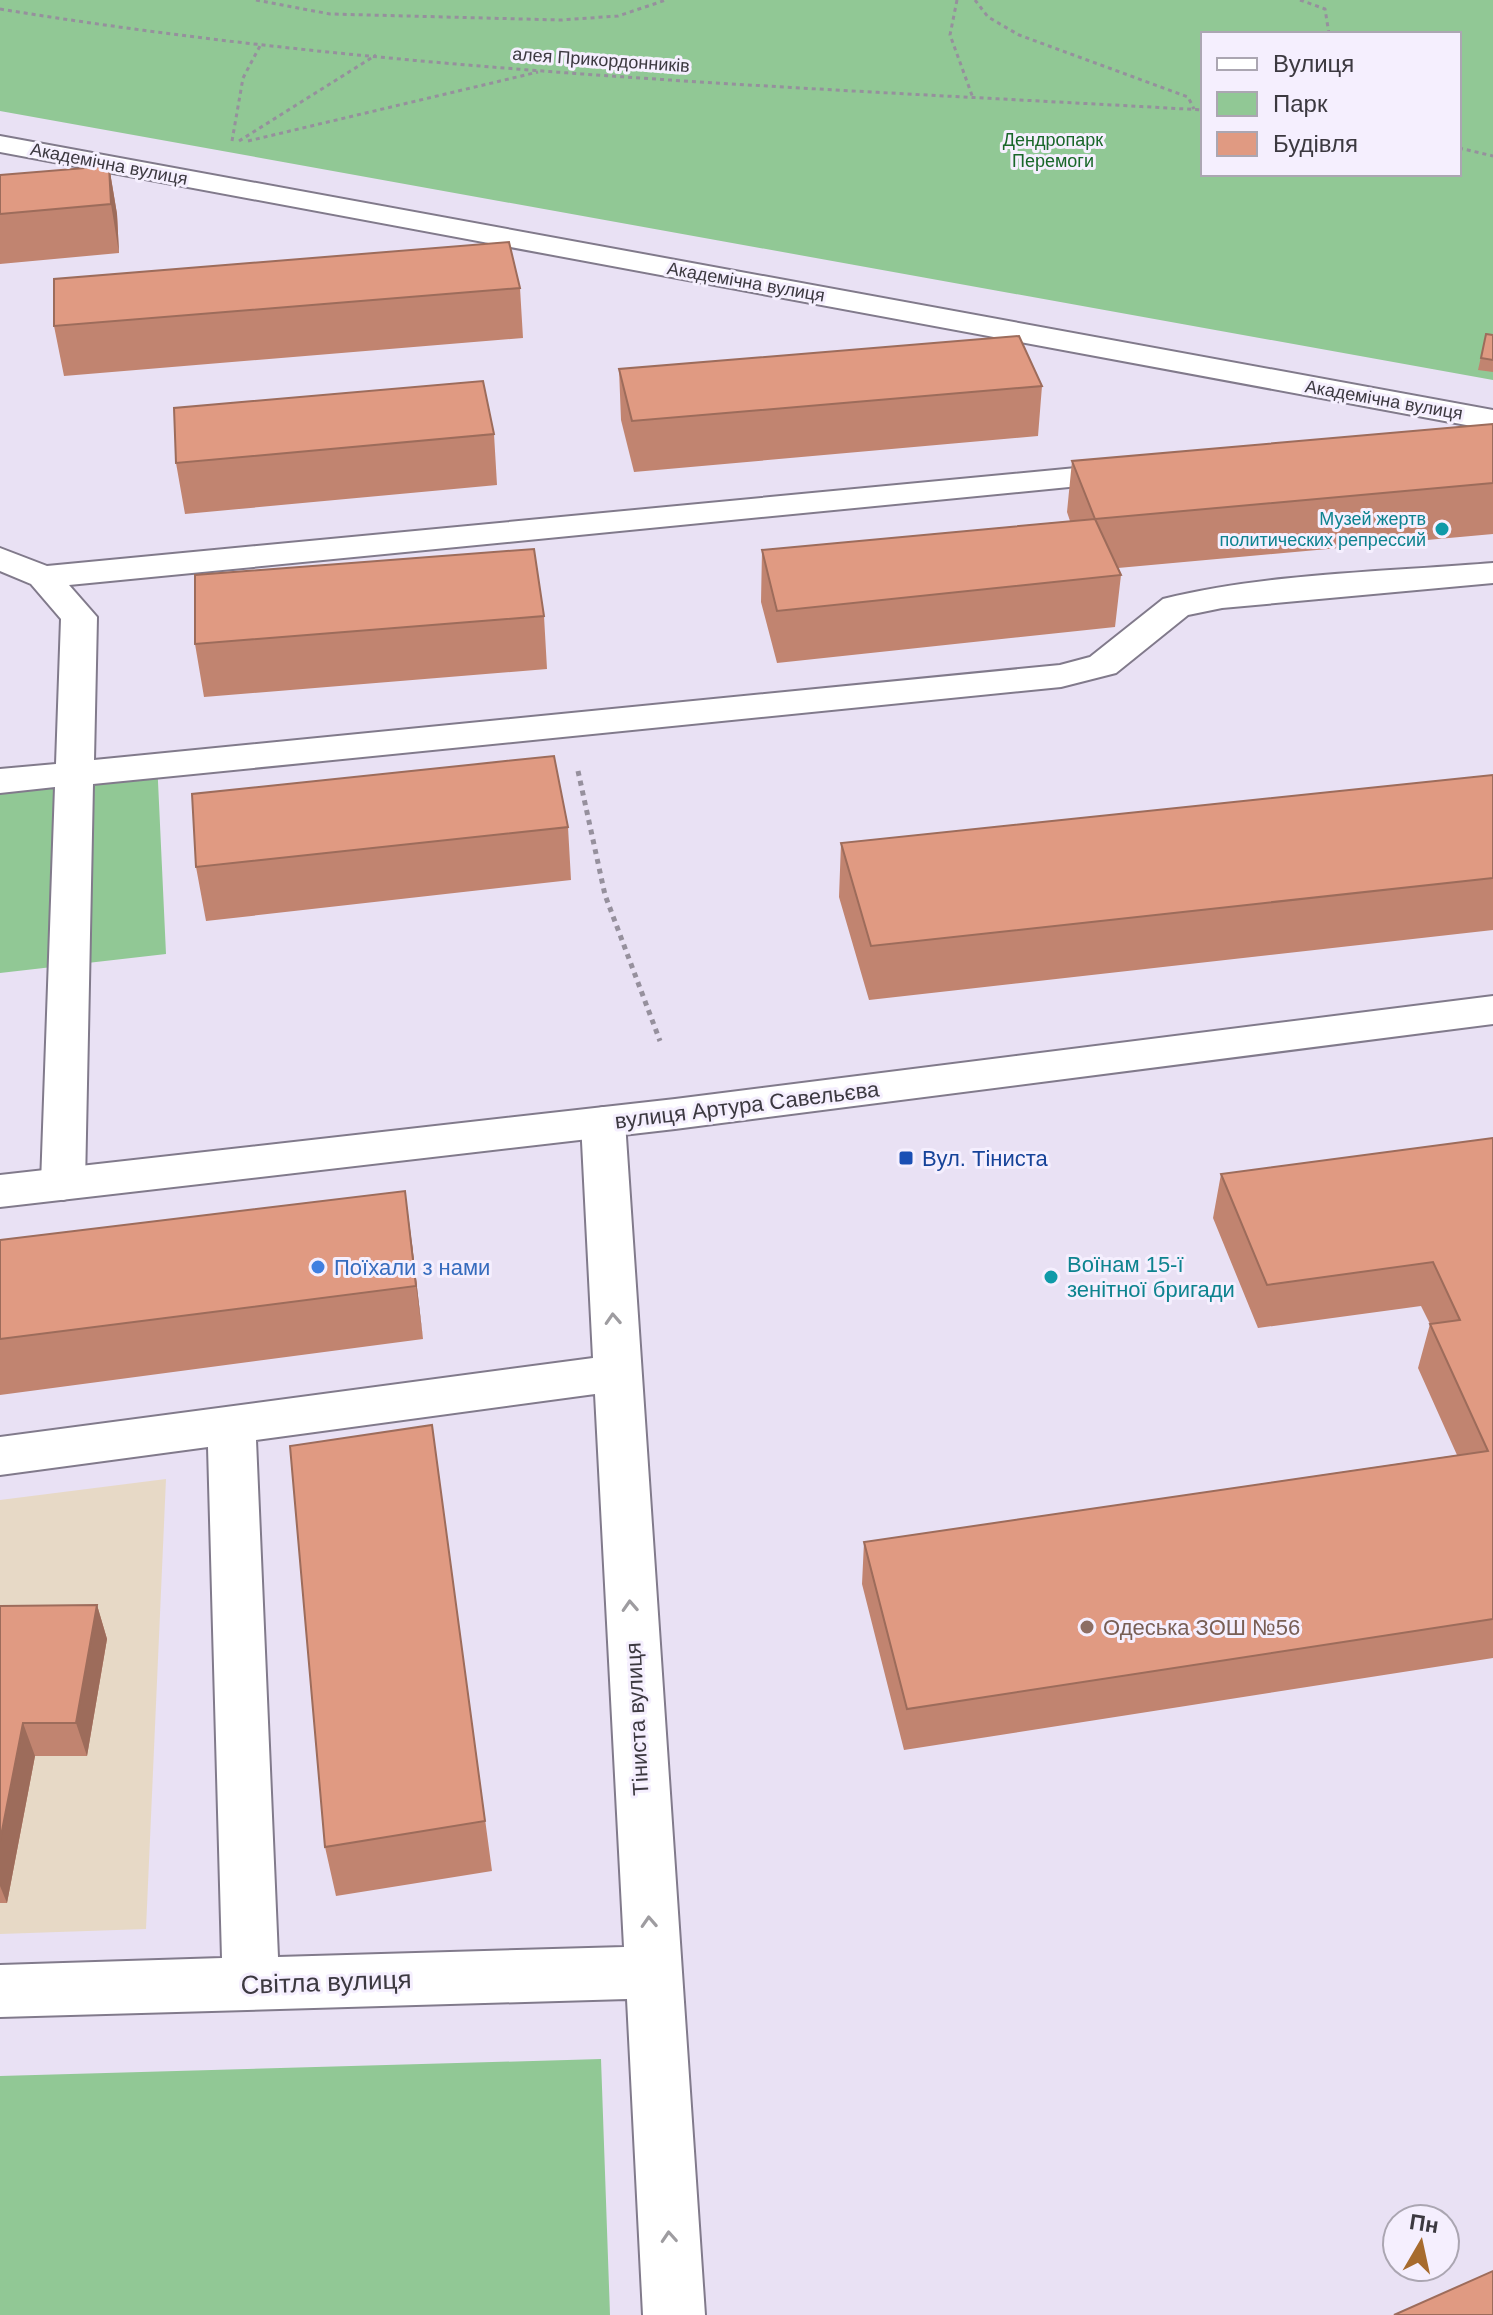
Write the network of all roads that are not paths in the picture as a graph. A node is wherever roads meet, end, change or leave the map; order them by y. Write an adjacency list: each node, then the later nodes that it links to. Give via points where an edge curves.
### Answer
1 (0, 144): 2 (street, Академічна вулиця)
2 (76, 158): 3 (street); 4 (street, Академічна вулиця)
3 (41, 180)
4 (1474, 437)
5 (1152, 471): 8 (street)
6 (0, 558): 8 (street)
7 (1493, 573): 9 (street, via 1222,597 1176,607 1103,665 1061,676)
8 (43, 577): 9 (street, via 79,617)
9 (74, 775): 10 (street); 13 (street)
10 (0, 781)
11 (1493, 1010): 12 (street, вулиця Артура Савельєва)
12 (603, 1122): 13 (street, вулиця Артура Савельєва); 15 (street, Тіниста вулиця, one-way to 12)
13 (63, 1184): 14 (street, вулиця Артура Савельєва)
14 (0, 1191)
15 (616, 1373): 16 (street); 18 (street, Тіниста вулиця, one-way to 15)
16 (231, 1425): 17 (street); 19 (street)
17 (0, 1456)
18 (652, 1972): 19 (street, Світла вулиця); 21 (street, Тіниста вулиця, one-way to 18)
19 (251, 1984): 20 (street, Світла вулиця)
20 (0, 1991)
21 (674, 2315)

